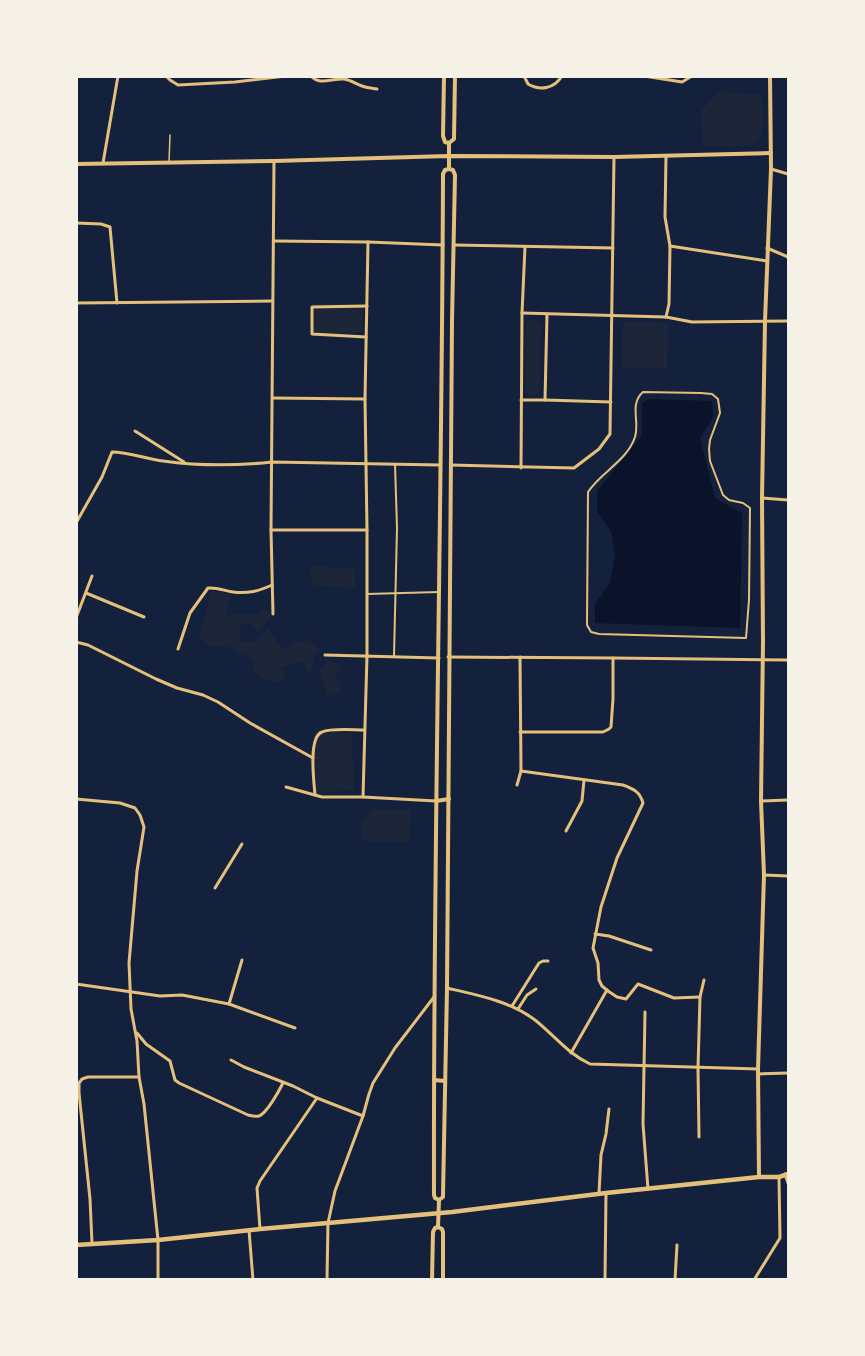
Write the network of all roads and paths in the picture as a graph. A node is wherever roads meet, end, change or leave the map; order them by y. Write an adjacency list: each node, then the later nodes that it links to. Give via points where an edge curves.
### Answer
1 (118, 76): 22 (street)
2 (166, 76): 3 (street, via 178,85)
3 (286, 76)
4 (311, 76): 12 (street, via 320,82 344,79)
5 (444, 76): 14 (street, via 443,136 444,142)
6 (455, 76): 14 (street, via 454,140)
7 (524, 76): 8 (street, via 528,84 539,88 554,85)
8 (562, 76)
9 (644, 76): 10 (street, via 682,82)
10 (692, 76)
11 (771, 76): 15 (street)
12 (377, 89)
13 (170, 135): 20 (lane)
14 (449, 143): 16 (street)
15 (771, 153): 17 (street); 24 (street)
16 (448, 156): 18 (street); 19 (street); 23 (street)
17 (666, 156): 18 (street); 31 (street, via 665,217)
18 (614, 157): 33 (street)
19 (274, 161): 20 (street); 27 (street)
20 (169, 163): 22 (street)
21 (76, 164): 22 (street)
22 (103, 164)
23 (449, 169): 29 (street, via 443,174); 30 (street, via 455,175)
24 (771, 169): 25 (street); 34 (street)
25 (789, 174)
26 (76, 223): 39 (street, via 110,227)
27 (274, 242): 28 (street); 37 (street)
28 (369, 242): 29 (street); 40 (street)
29 (443, 245): 30 (street); 45 (street)
30 (454, 245): 32 (street); 46 (street)
31 (670, 246): 36 (street); 44 (street)
32 (525, 247): 33 (street); 41 (street)
33 (613, 248): 43 (street)
34 (767, 248): 35 (street); 36 (street)
35 (789, 257)
36 (767, 261): 47 (street)
37 (272, 301): 39 (street); 51 (street)
38 (76, 303): 39 (street)
39 (117, 303)
40 (367, 306): 49 (street); 49 (street, via 312,307 312,334)
41 (522, 313): 42 (street); 53 (street)
42 (547, 314): 43 (street); 54 (street)
43 (612, 315): 44 (street); 55 (street)
44 (666, 317): 47 (street, via 692,322)
45 (441, 321): 46 (street); 61 (street)
46 (452, 321): 62 (street)
47 (765, 321): 48 (street); 64 (street)
48 (789, 321)
49 (366, 337): 52 (street)
50 (643, 392): 50 (street, via 712,394 718,399 720,413 710,440 710,461 723,495 750,508 746,638 599,634 591,632 587,625 588,492 632,445 636,401)
51 (273, 398): 52 (street); 57 (street)
52 (365, 399): 59 (street)
53 (521, 400): 54 (street); 63 (street)
54 (545, 400): 55 (street)
55 (611, 402): 63 (street, via 610,435 574,468)
56 (135, 431): 58 (street)
57 (272, 462): 58 (street); 59 (street); 67 (street)
58 (186, 464): 66 (street, via 112,452)
59 (366, 464): 60 (street); 68 (street)
60 (395, 464): 61 (street); 73 (street)
61 (440, 465): 62 (street); 71 (street)
62 (451, 465): 63 (street); 83 (street)
63 (521, 468)
64 (762, 498): 65 (street); 87 (street)
65 (789, 500)
66 (76, 523)
67 (271, 530): 68 (street); 70 (street)
68 (367, 530): 74 (street)
69 (92, 576): 72 (street)
70 (272, 585): 75 (street); 79 (street, via 253,592 208,588 190,613)
71 (440, 591): 73 (street); 85 (street)
72 (86, 593): 76 (street); 77 (street)
73 (395, 593): 74 (street); 82 (street)
74 (367, 594): 81 (street)
75 (273, 614)
76 (144, 617)
77 (76, 618)
78 (76, 642): 91 (street, via 177,688 210,698)
79 (178, 648)
80 (325, 655): 81 (street)
81 (367, 655): 82 (street); 89 (street)
82 (394, 656): 85 (street)
83 (448, 657): 84 (street); 85 (street); 99 (street)
84 (520, 657): 86 (street); 90 (street)
85 (438, 658): 101 (street)
86 (613, 658): 87 (street); 90 (street, via 609,729)
87 (763, 660): 88 (street); 102 (street)
88 (789, 660)
89 (364, 730): 91 (street, via 320,732); 97 (street)
90 (520, 732): 92 (street)
91 (313, 758): 96 (street)
92 (520, 771): 93 (street); 94 (street)
93 (584, 779): 103 (street, via 582,801); 108 (street, via 623,785 640,794 643,803 617,858)
94 (517, 785)
95 (286, 787): 96 (street)
96 (315, 795): 97 (street)
97 (363, 797): 101 (street)
98 (76, 799): 117 (street, via 135,808 144,827 130,945)
99 (448, 799): 101 (street); 114 (street)
100 (789, 800): 102 (street)
101 (436, 801): 118 (street)
102 (761, 801): 105 (street)
103 (566, 831)
104 (242, 844): 107 (street)
105 (764, 875): 106 (street); 130 (street)
106 (789, 876)
107 (215, 888)
108 (595, 934): 109 (street); 116 (street, via 593,948 599,980)
109 (651, 950)
110 (242, 960): 120 (street)
111 (548, 961): 121 (street, via 539,963)
112 (704, 980): 119 (street)
113 (76, 984): 117 (street)
114 (447, 988): 121 (street); 134 (street)
115 (536, 989): 122 (street)
116 (607, 990): 119 (street, via 626,999 638,984 674,998); 126 (street)
117 (131, 991): 120 (street); 125 (street)
118 (434, 997): 133 (street); 138 (street, via 382,1068)
119 (700, 997): 129 (street)
120 (229, 1004): 124 (street)
121 (512, 1006): 122 (street)
122 (518, 1009): 126 (street, via 536,1020)
123 (645, 1012): 128 (street)
124 (295, 1028)
125 (135, 1032): 132 (street); 135 (street, via 170,1061 178,1083 248,1115 261,1115)
126 (571, 1053): 128 (street, via 590,1064)
127 (231, 1060): 135 (street)
128 (644, 1066): 129 (street); 144 (street)
129 (698, 1068): 130 (street); 139 (street)
130 (758, 1071): 131 (street); 141 (street)
131 (789, 1073)
132 (139, 1077): 153 (street); 154 (street, via 88,1077 79,1083)
133 (434, 1080): 134 (street); 147 (street, via 434,1195)
134 (445, 1081): 147 (street, via 443,1197)
135 (283, 1083): 136 (street)
136 (318, 1098): 138 (street); 151 (street, via 260,1181)
137 (609, 1109): 146 (street)
138 (363, 1116): 149 (street, via 335,1191)
139 (699, 1137)
140 (787, 1174): 142 (main road); 143 (street)
141 (759, 1177): 142 (main road); 144 (main road)
142 (779, 1177): 164 (street, via 780,1238)
143 (789, 1183)
144 (648, 1189): 145 (main road)
145 (606, 1193): 146 (main road); 162 (street)
146 (599, 1194): 148 (main road)
147 (439, 1200): 148 (street)
148 (439, 1213): 149 (main road); 150 (street)
149 (328, 1223): 151 (main road); 159 (street)
150 (438, 1227): 160 (street, via 433,1232); 161 (street, via 443,1232)
151 (260, 1229): 152 (main road)
152 (249, 1230): 153 (main road); 158 (street)
153 (158, 1240): 154 (main road); 157 (street)
154 (92, 1244): 155 (main road)
155 (76, 1245)
156 (677, 1245): 163 (street)
157 (158, 1280)
158 (253, 1280)
159 (327, 1280)
160 (432, 1280)
161 (443, 1280)
162 (605, 1280)
163 (675, 1280)
164 (754, 1280)

